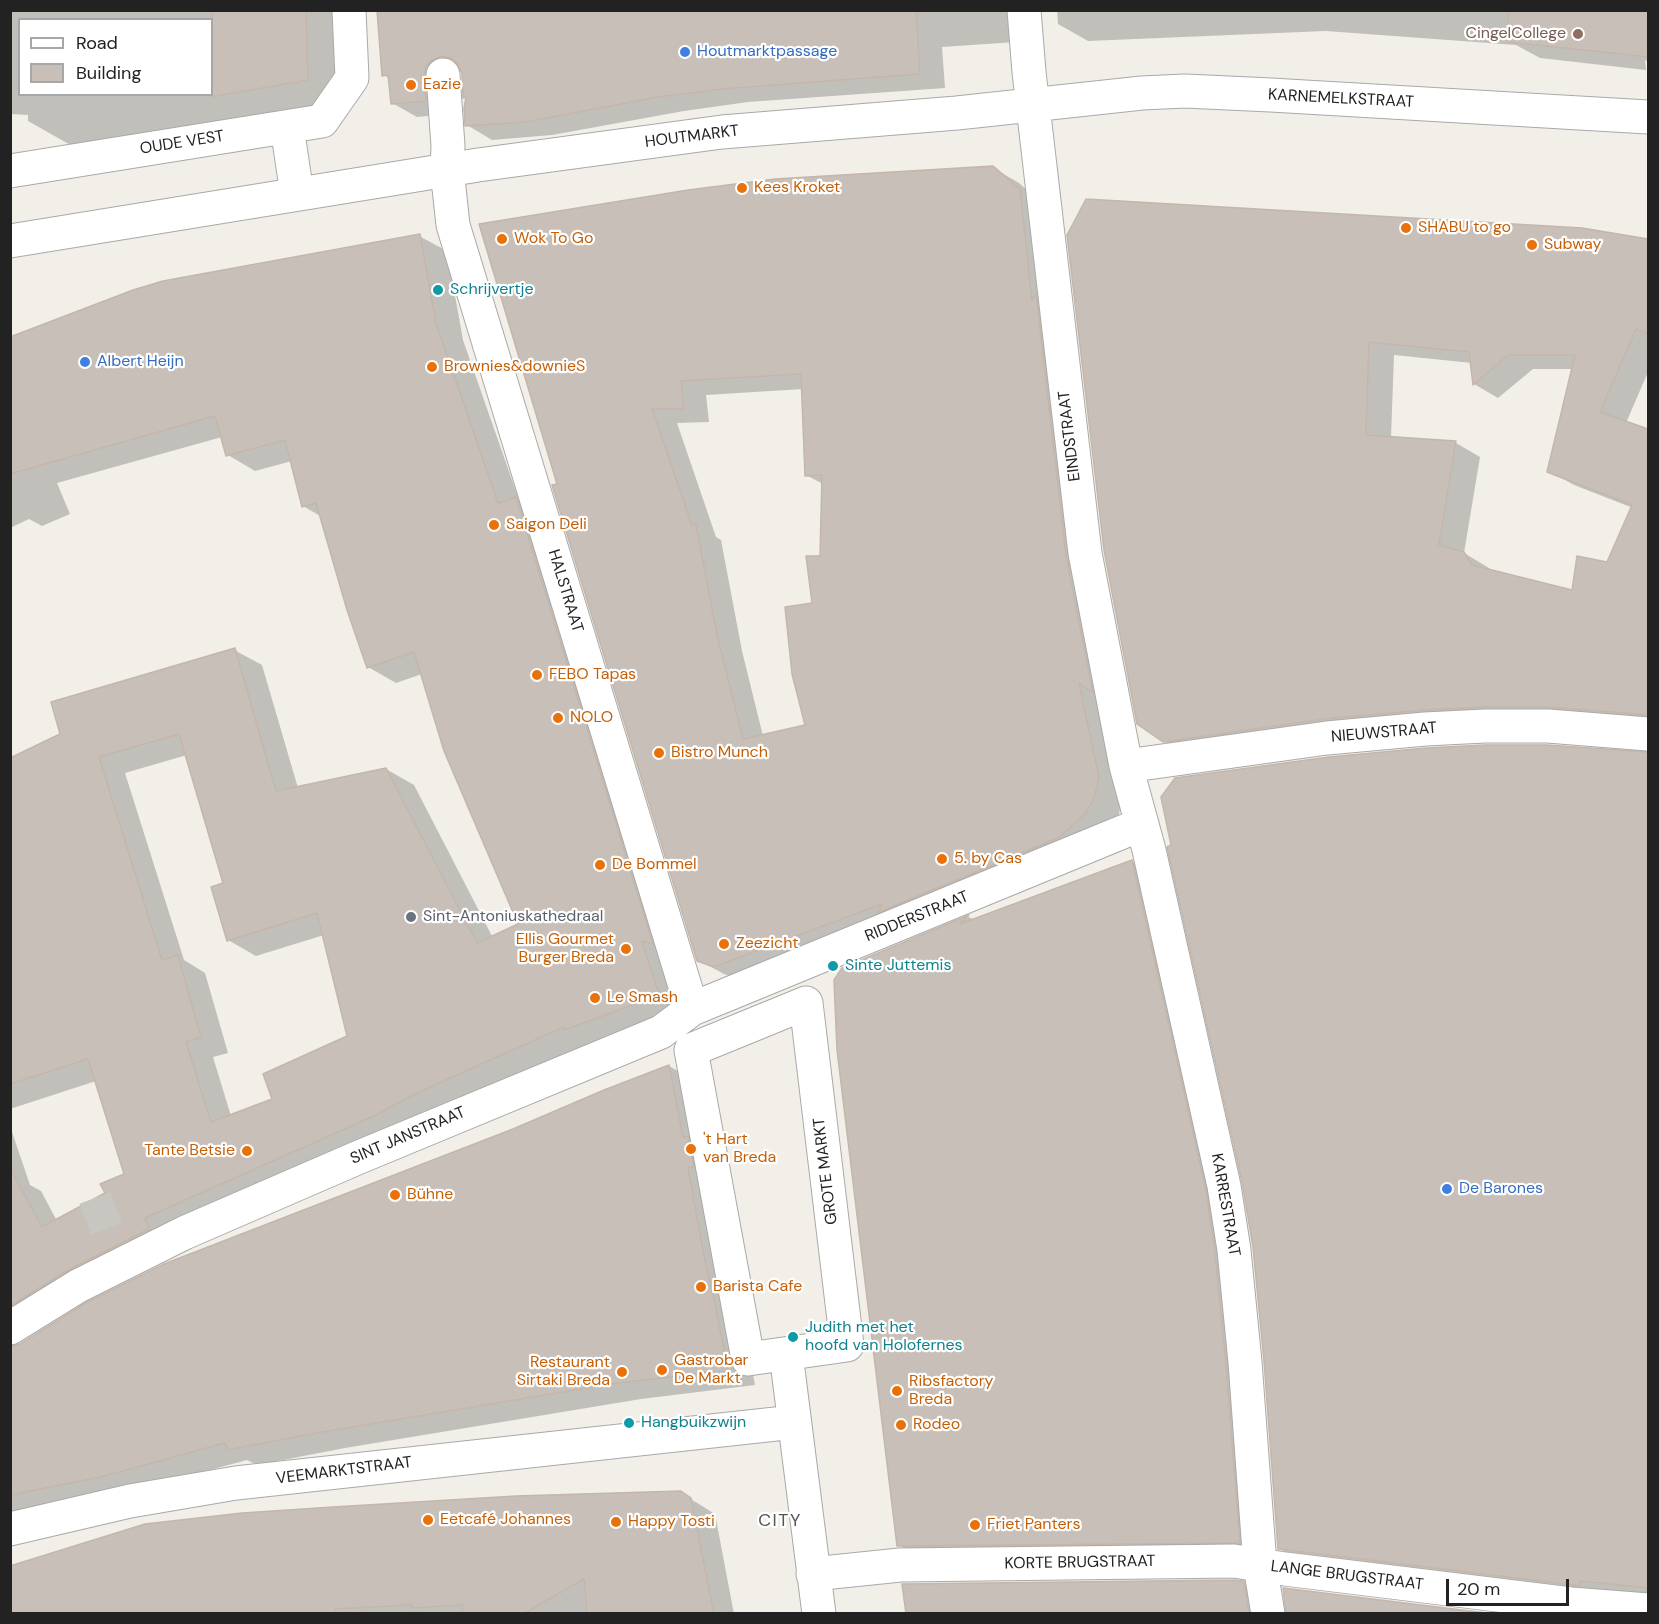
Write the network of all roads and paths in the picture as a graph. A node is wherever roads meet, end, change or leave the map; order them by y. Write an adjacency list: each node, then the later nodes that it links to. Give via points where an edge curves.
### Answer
1 (350, 10): 6 (street, OUDE VEST, via 352,78 322,121)
2 (1024, 10): 4 (street, EINDSTRAAT)
3 (442, 75): 7 (street)
4 (1033, 104): 5 (street, KARNEMELKSTRAAT, via 1185,91); 7 (street, HOUTMARKT, via 722,132); 12 (street, EINDSTRAAT, via 1085,553)
5 (1648, 117)
6 (287, 127): 8 (street, OUDE VEST); 9 (street)
7 (447, 170): 9 (street); 15 (street, HALSTRAAT, via 453,225)
8 (10, 171)
9 (297, 194): 10 (street)
10 (10, 241)
11 (1645, 734): 12 (street, NIEUWSTRAAT, via 1548,726 1425,729 1327,738)
12 (1126, 766): 13 (street, KARRESTRAAT)
13 (1154, 841): 14 (street, RIDDERSTRAAT); 21 (street, KARRESTRAAT, via 1234,1250)
14 (732, 993): 15 (street, RIDDERSTRAAT); 16 (street)
15 (692, 1010): 17 (street, SINT JANSTRAAT, via 661,1032 184,1233 117,1252 78,1286)
16 (743, 1029): 18 (street, GROTE MARKT, via 691,1050 748,1359); 18 (street, GROTE MARKT, via 806,1003 847,1345)
17 (10, 1328)
18 (786, 1354): 19 (street)
19 (794, 1422): 20 (street, VEEMARKTSTRAAT, via 236,1483 130,1500); 22 (street)
20 (10, 1529)
21 (1260, 1565): 22 (street, KORTE BRUGSTRAAT, via 1234,1561 900,1565); 23 (street, LANGE BRUGSTRAAT); 25 (street, KARRESTRAAT)
22 (813, 1574): 24 (street)
23 (1648, 1610)
24 (819, 1614)
25 (1268, 1614)

